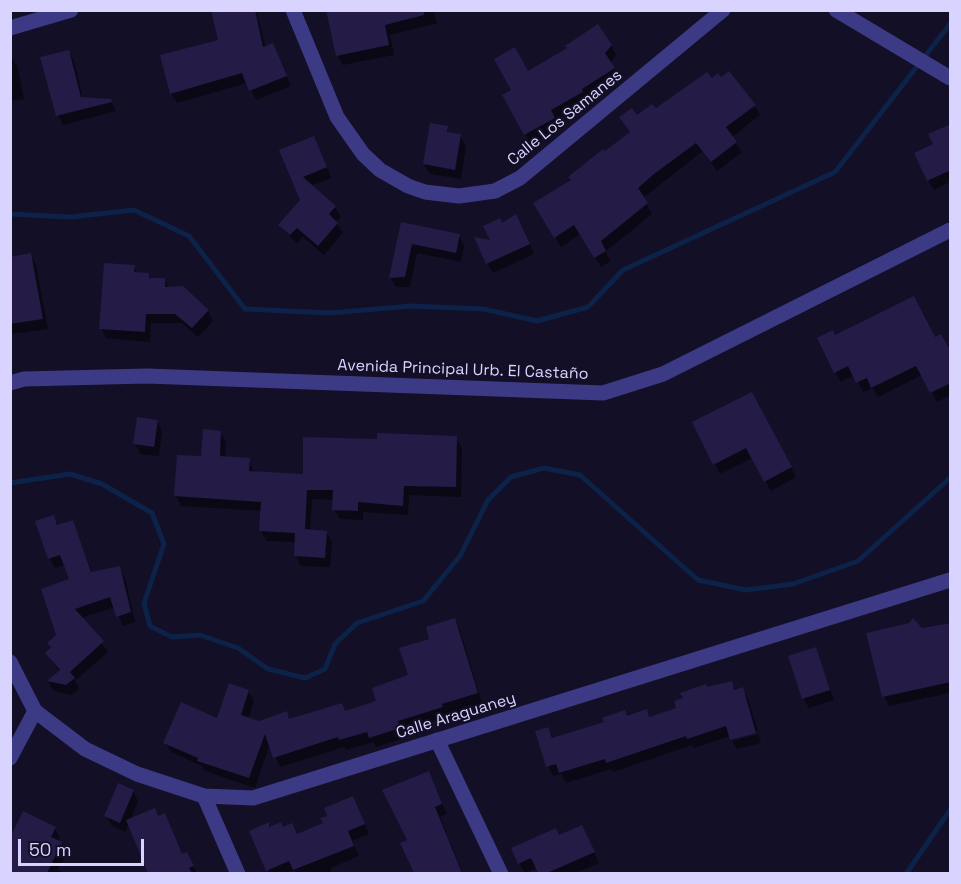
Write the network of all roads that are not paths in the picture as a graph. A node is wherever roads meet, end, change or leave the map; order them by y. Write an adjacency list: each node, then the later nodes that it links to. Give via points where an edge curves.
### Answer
1 (70, 10): 5 (street)
2 (293, 10): 3 (street, Calle Los Samanes, via 337,117 363,154 380,170 408,186 459,196 495,191 520,178)
3 (723, 10)
4 (836, 10): 6 (street)
5 (10, 28)
6 (951, 78)
7 (951, 230): 8 (street, Avenida Principal Urb. El Castaño, via 663,374 603,393 147,375 24,379)
8 (10, 383)
9 (951, 580): 12 (street, Calle Araguaney)
10 (10, 662): 11 (street, Calle Araguaney)
11 (35, 711): 13 (street); 14 (street, Calle Araguaney, via 85,749 137,774)
12 (437, 740): 14 (street, Calle Araguaney, via 253,798); 16 (street)
13 (10, 758)
14 (204, 796): 15 (street)
15 (238, 873)
16 (501, 873)

